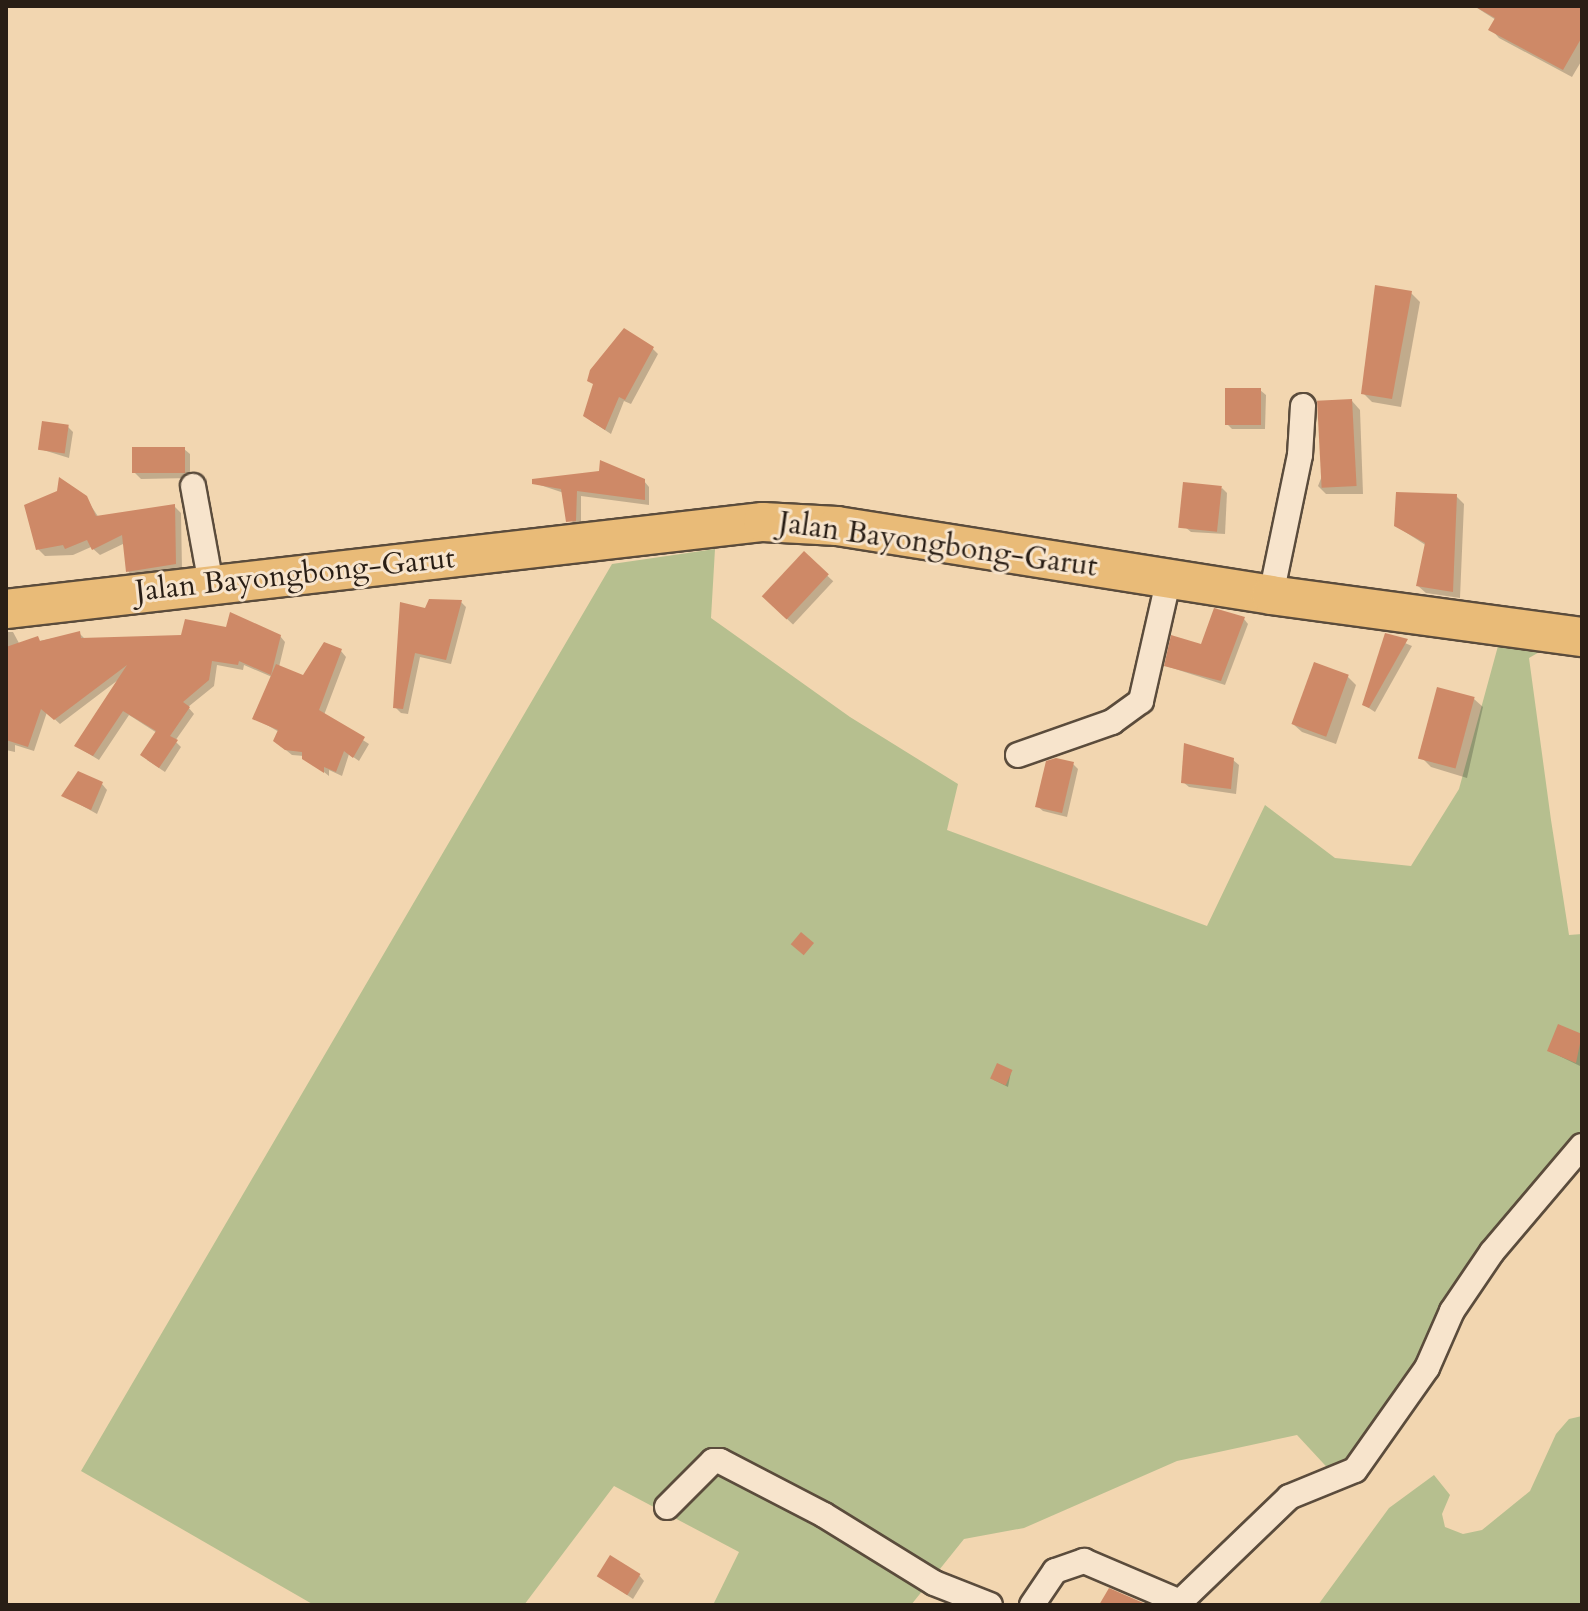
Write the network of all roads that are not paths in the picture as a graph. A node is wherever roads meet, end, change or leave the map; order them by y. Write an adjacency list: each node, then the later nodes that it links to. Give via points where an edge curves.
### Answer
1 (1303, 406): 5 (street, via 1300,455)
2 (193, 486): 4 (street)
3 (1169, 578): 4 (main road, Jalan Bayongbong-Garut, via 837,526 763,522); 5 (main road, Jalan Bayongbong-Garut); 8 (street, via 1141,701 1112,722)
4 (211, 584): 6 (main road, Jalan Bayongbong-Garut)
5 (1271, 595): 7 (main road, Jalan Bayongbong-Garut)
6 (6, 609)
7 (1582, 637)
8 (1018, 755)
9 (1582, 1146): 12 (street, via 1492,1252 1452,1311 1427,1368 1355,1470 1289,1497 1180,1602 1084,1561 1055,1571)
10 (667, 1507): 11 (street, via 713,1461 720,1461 824,1515 934,1583)
11 (990, 1605)
12 (1032, 1605)

